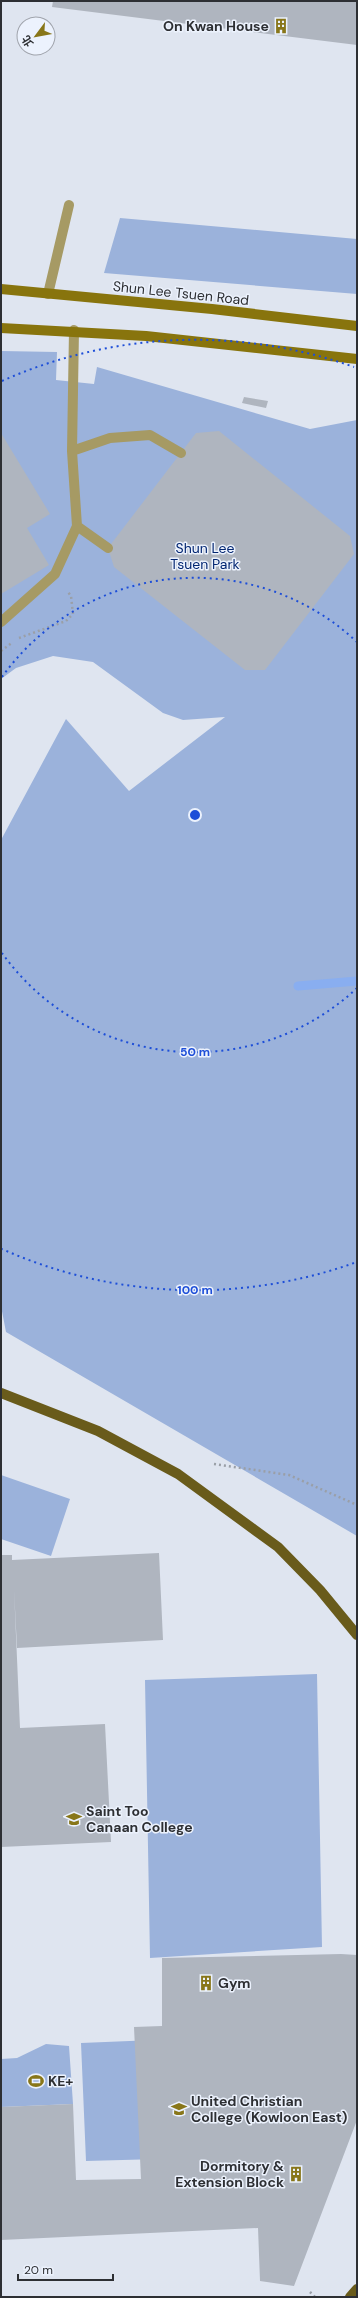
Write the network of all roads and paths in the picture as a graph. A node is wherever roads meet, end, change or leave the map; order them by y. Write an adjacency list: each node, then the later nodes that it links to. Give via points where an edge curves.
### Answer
1 (69, 205): 3 (lane)
2 (1, 289): 3 (main road, Shun Lee Tsuen Road)
3 (48, 294): 4 (main road, Shun Lee Tsuen Road)
4 (357, 326)
5 (1, 328): 6 (main road)
6 (74, 330): 7 (main road, via 153,336); 8 (lane)
7 (357, 359)
8 (72, 451): 9 (lane, via 110,438 150,435); 10 (lane)
9 (181, 453)
10 (77, 526): 11 (lane); 12 (lane)
11 (108, 548)
12 (55, 574): 13 (lane); 14 (path, via 71,596 73,614 66,621 23,635)
13 (1, 622)
14 (1, 651)
15 (1, 1393): 18 (main road, via 98,1431 178,1474 278,1547 320,1590)
16 (214, 1464): 17 (path, via 289,1475)
17 (357, 1505)
18 (357, 1635)
19 (357, 2289): 22 (main road)
20 (310, 2292): 21 (path)
21 (315, 2297)
22 (350, 2297)

